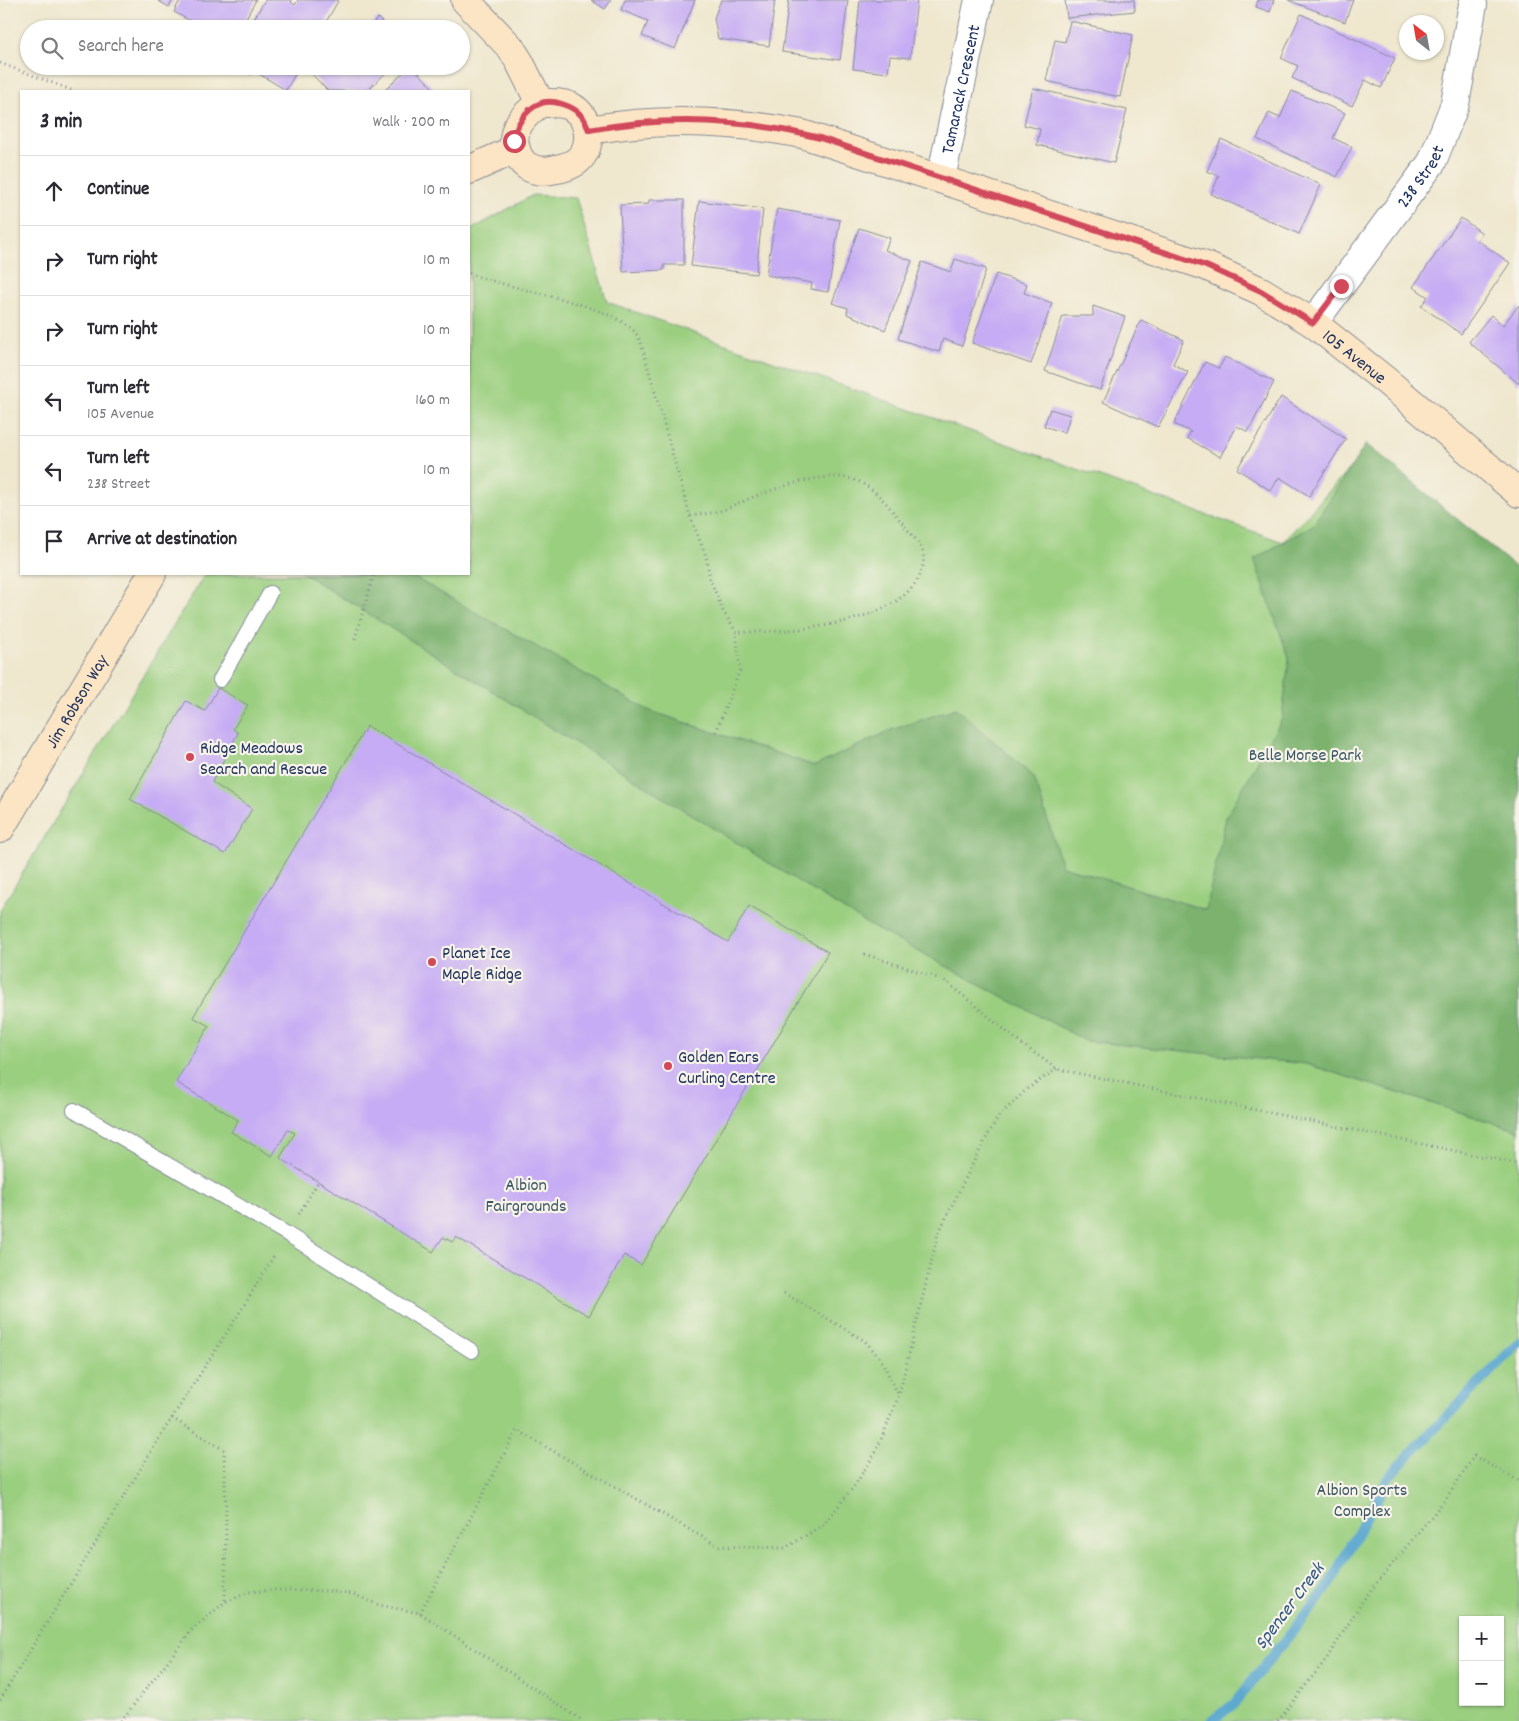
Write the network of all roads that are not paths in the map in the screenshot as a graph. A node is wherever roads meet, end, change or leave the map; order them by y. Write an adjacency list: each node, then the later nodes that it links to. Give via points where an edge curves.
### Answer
1 (464, 0): 4 (street, via 510,47)
2 (979, 0): 8 (street, Tamarack Crescent)
3 (1473, 4): 9 (street, 238 Street, via 1455,104 1432,162)
4 (540, 103): 5 (street, via 560,103 571,107 583,117); 6 (street, via 525,114 515,131)
5 (589, 130): 6 (street, via 586,148 579,160 567,167 537,171 525,165); 8 (street, 105 Avenue, via 669,121 748,125 820,138)
6 (516, 149): 7 (street)
7 (470, 170)
8 (941, 178): 9 (street, 105 Avenue, via 1206,266 1261,291)
9 (1313, 323): 10 (street, 105 Avenue)
10 (1519, 493)
11 (151, 575): 14 (street, Jim Robson Way)
12 (270, 593): 13 (lane)
13 (220, 680)
14 (0, 829)
15 (74, 1110): 16 (lane, via 287,1234)
16 (472, 1351)

